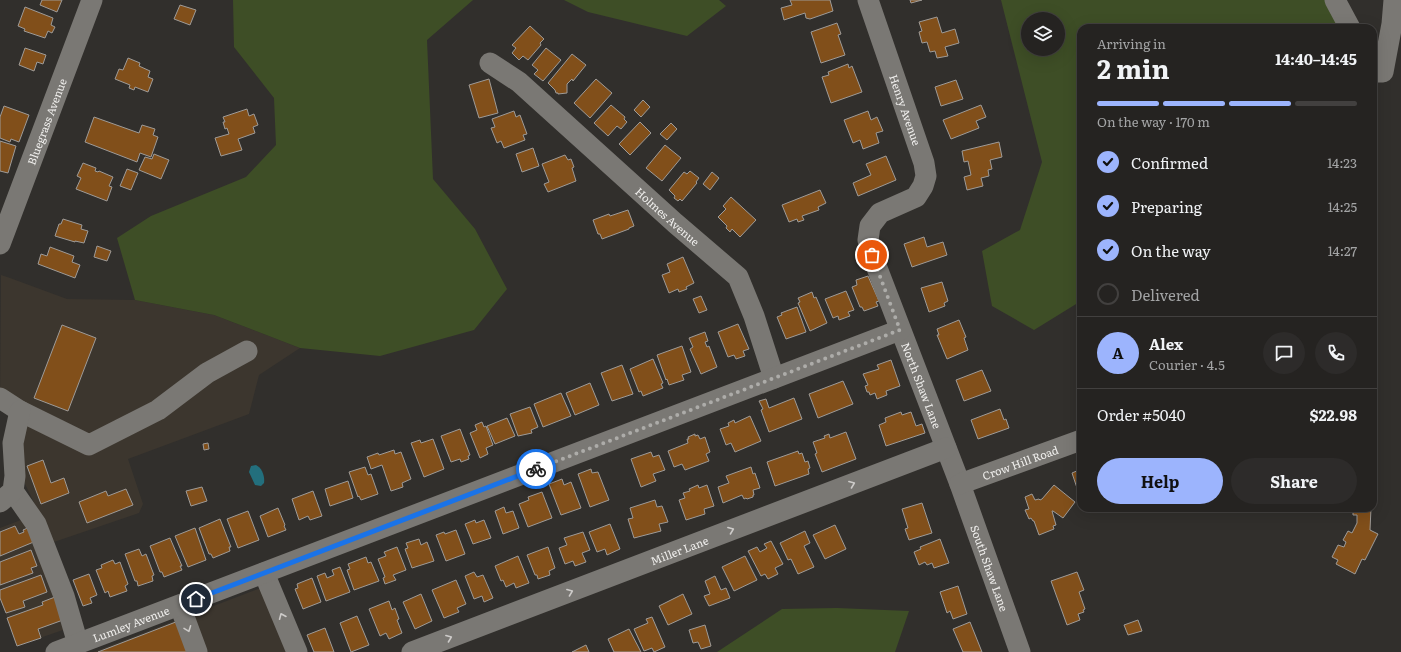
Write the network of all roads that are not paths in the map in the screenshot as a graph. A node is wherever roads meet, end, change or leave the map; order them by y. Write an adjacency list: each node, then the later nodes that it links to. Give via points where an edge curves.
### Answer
1 (92, 0): 9 (street, Bluegrass Avenue)
2 (868, 0): 8 (street, Henry Avenue, via 924,163 926,176 916,196)
3 (1335, 0): 5 (street)
4 (1394, 0): 7 (street, via 1383,72)
5 (1348, 24)
6 (490, 64): 12 (street, Holmes Avenue, via 518,82 675,224 738,277)
7 (1377, 72)
8 (895, 205): 10 (street, North Shaw Lane, via 880,213 870,226 868,240)
9 (0, 244)
10 (900, 330): 12 (street, Lumley Avenue); 17 (street, North Shaw Lane)
11 (247, 351): 14 (street, via 207,373 158,410 88,445)
12 (774, 378): 20 (street, Lumley Avenue)
13 (0, 398): 14 (street)
14 (20, 411): 15 (street)
15 (8, 428): 19 (street, via 13,443 15,476)
16 (1077, 441): 18 (street, Crow Hill Road)
17 (946, 448): 18 (street, North Shaw Lane); 26 (street, Miller Lane, one-way to 17)
18 (960, 484): 27 (street, South Shaw Lane)
19 (7, 496): 22 (street, via 36,524 64,596)
20 (264, 573): 21 (street, Lumley Avenue); 25 (street, one-way to 20)
21 (180, 606): 22 (street, Lumley Avenue); 24 (street, one-way to 24)
22 (78, 644): 23 (street, Lumley Avenue)
23 (56, 652)
24 (197, 652)
25 (297, 652)
26 (412, 652)
27 (1020, 652)

